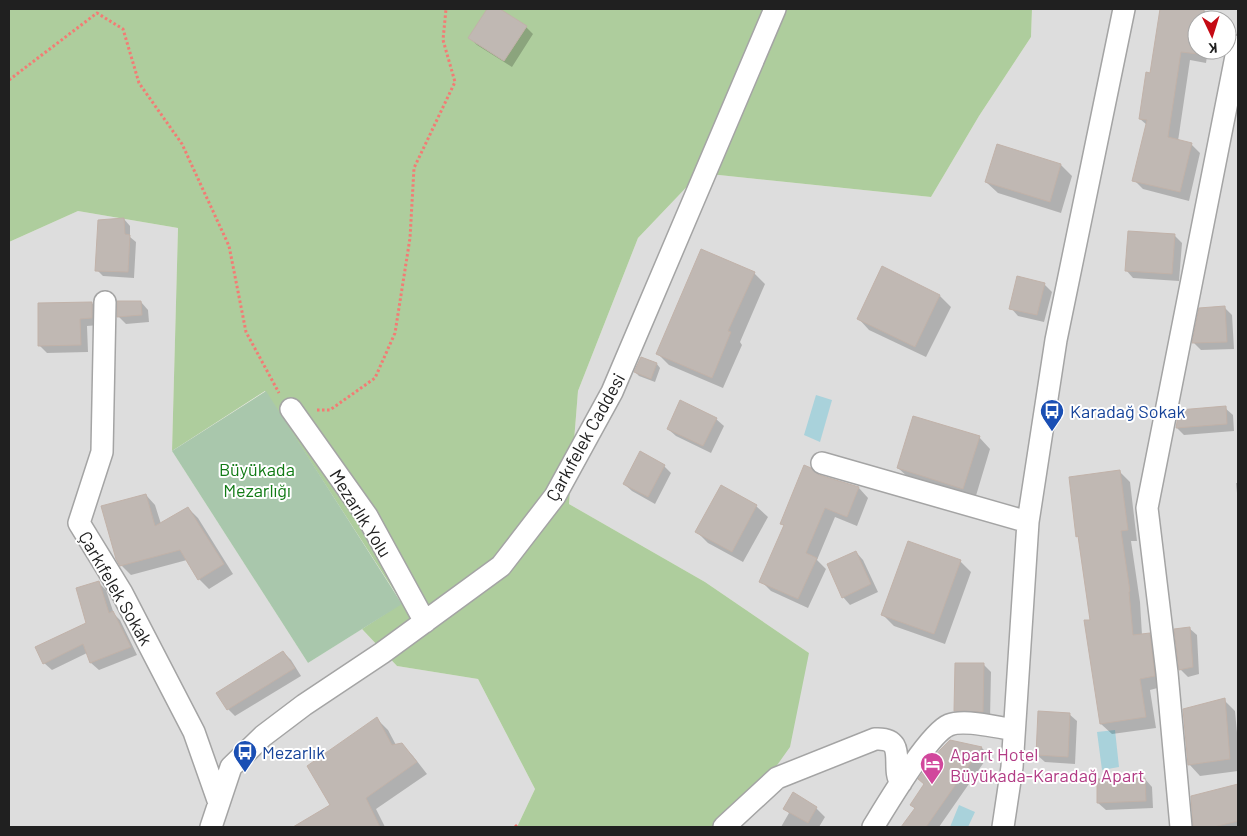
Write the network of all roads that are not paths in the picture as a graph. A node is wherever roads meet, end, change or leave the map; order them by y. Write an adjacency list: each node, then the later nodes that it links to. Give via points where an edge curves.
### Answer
1 (775, 9): 8 (street, Çarkıfelek Caddesi, via 612,392 555,496 501,566)
2 (1124, 9): 7 (street, via 1056,340)
3 (1238, 46): 16 (street, via 1148,508)
4 (105, 302): 11 (street, Çarkıfelek Sokak, via 102,452 79,523 122,593 194,732)
5 (291, 409): 8 (street, Mezarlık Yolu, via 367,516)
6 (822, 463): 7 (street)
7 (1028, 522): 9 (street)
8 (425, 622): 11 (street, Çarkıfelek Caddesi, via 263,736 231,767)
9 (1014, 730): 10 (street, via 959,723 949,725 936,733); 15 (street)
10 (901, 783): 13 (street, via 897,777 894,746 886,740 875,740 777,778); 14 (street)
11 (219, 802): 12 (street, Çarkıfelek Caddesi)
12 (211, 827)
13 (724, 827)
14 (873, 827)
15 (1003, 827)
16 (1181, 827)

